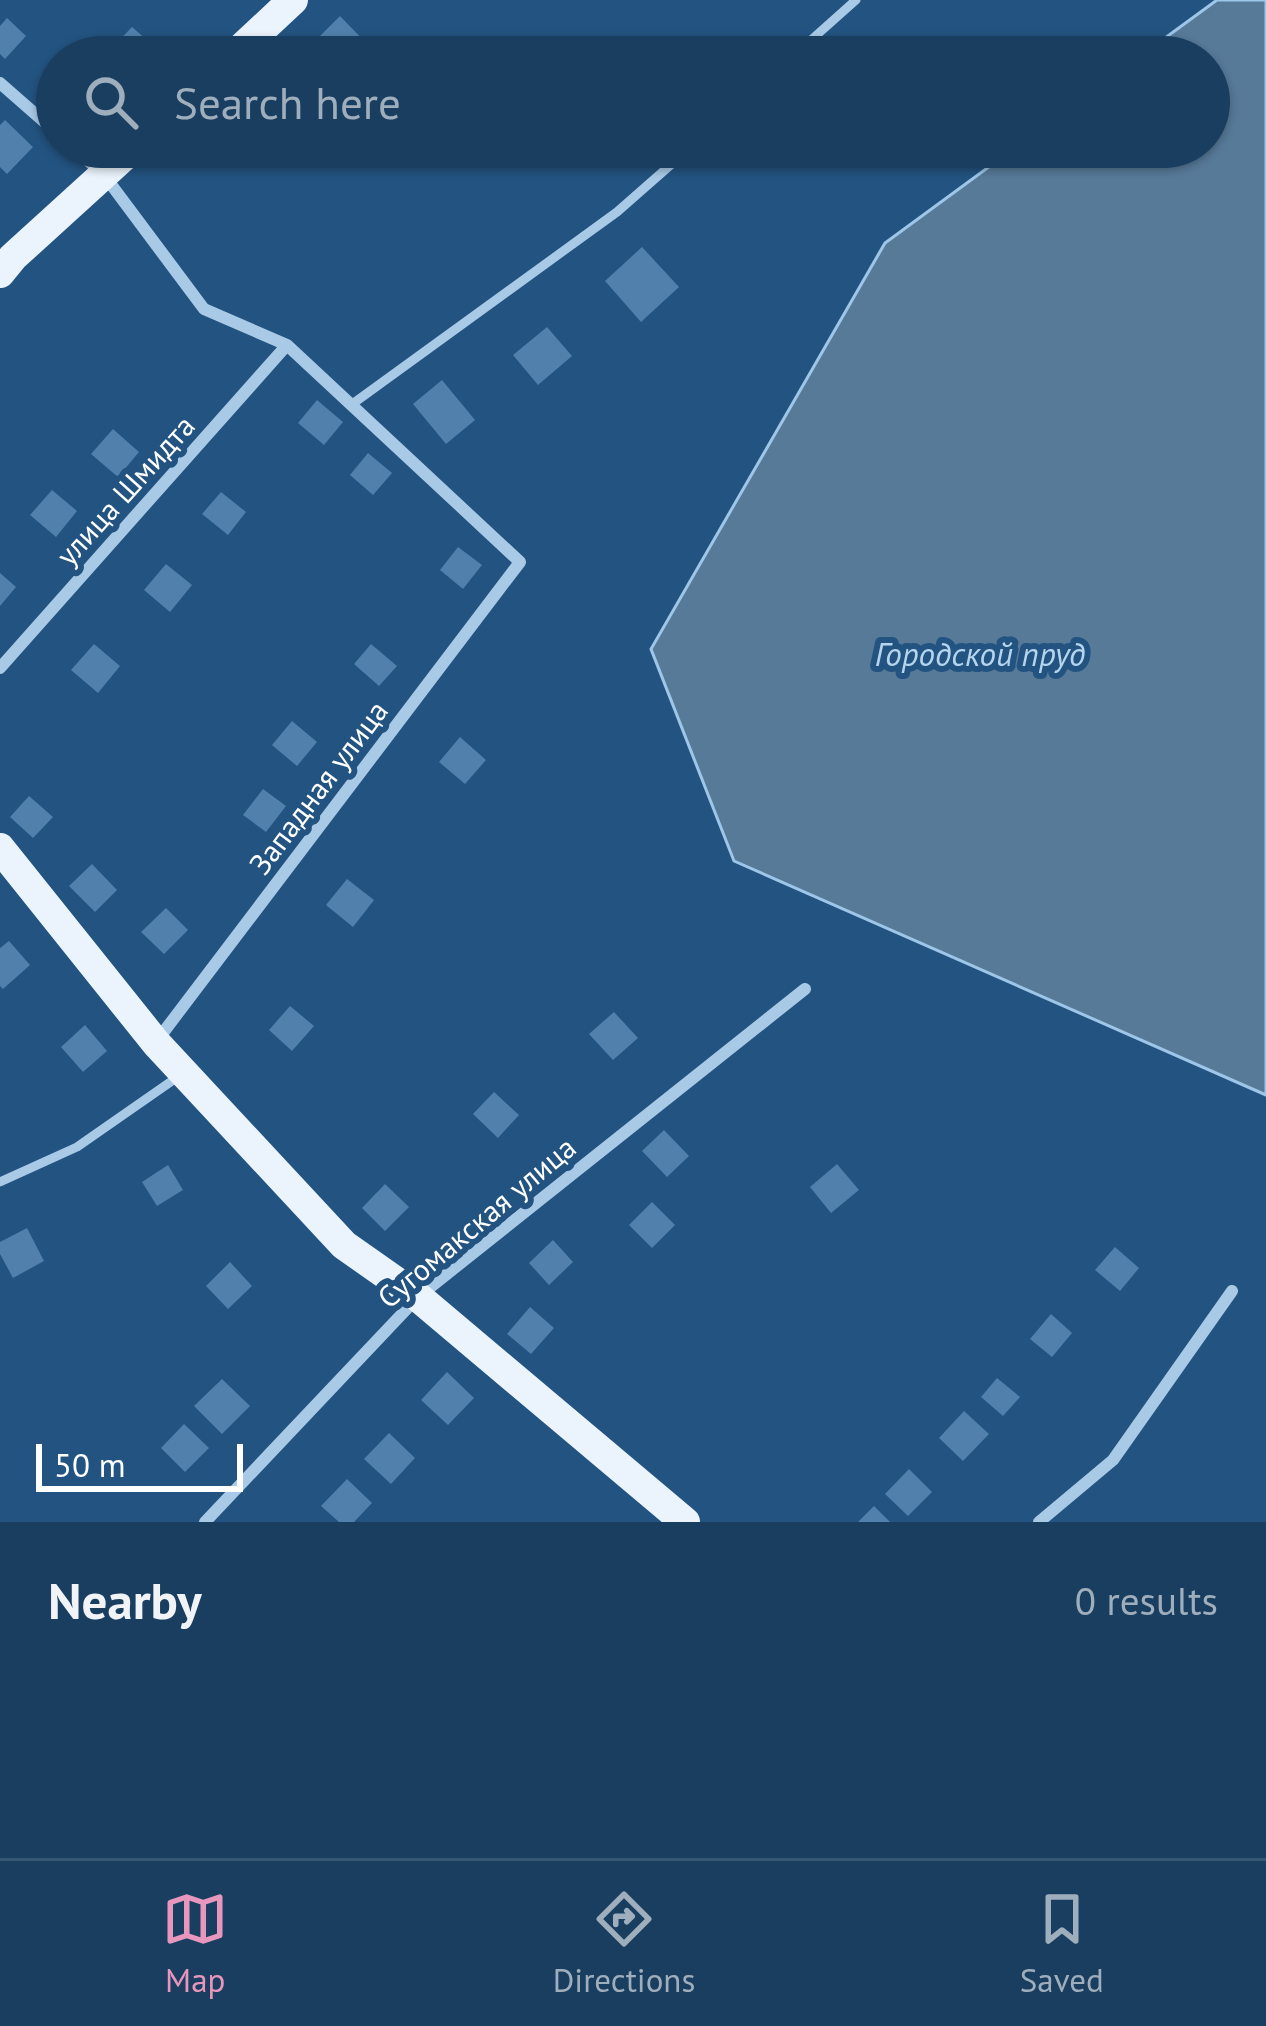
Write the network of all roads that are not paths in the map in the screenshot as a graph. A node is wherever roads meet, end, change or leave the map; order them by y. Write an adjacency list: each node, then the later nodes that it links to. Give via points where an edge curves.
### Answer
1 (293, 0): 3 (main road)
2 (856, 0): 4 (lane)
3 (254, 36)
4 (816, 36)
5 (0, 82): 6 (street)
6 (36, 114)
7 (96, 168): 10 (street)
8 (112, 168): 10 (main road)
9 (667, 168): 13 (lane)
10 (104, 175): 11 (main road); 12 (street, via 204,309)
11 (0, 273)
12 (287, 345): 13 (street); 14 (street, улица Шмидта)
13 (352, 405): 17 (street, Западная улица, via 520,562)
14 (0, 668)
15 (0, 848): 17 (main road)
16 (806, 989): 21 (street, Сугомакская улица)
17 (156, 1042): 18 (main road)
18 (184, 1073): 19 (lane, via 76,1147); 21 (main road, via 344,1245)
19 (0, 1182)
20 (1232, 1291): 24 (street, via 1113,1460)
21 (418, 1297): 22 (main road); 23 (street, Сугомакская улица)
22 (679, 1520)
23 (205, 1522)
24 (1039, 1522)

